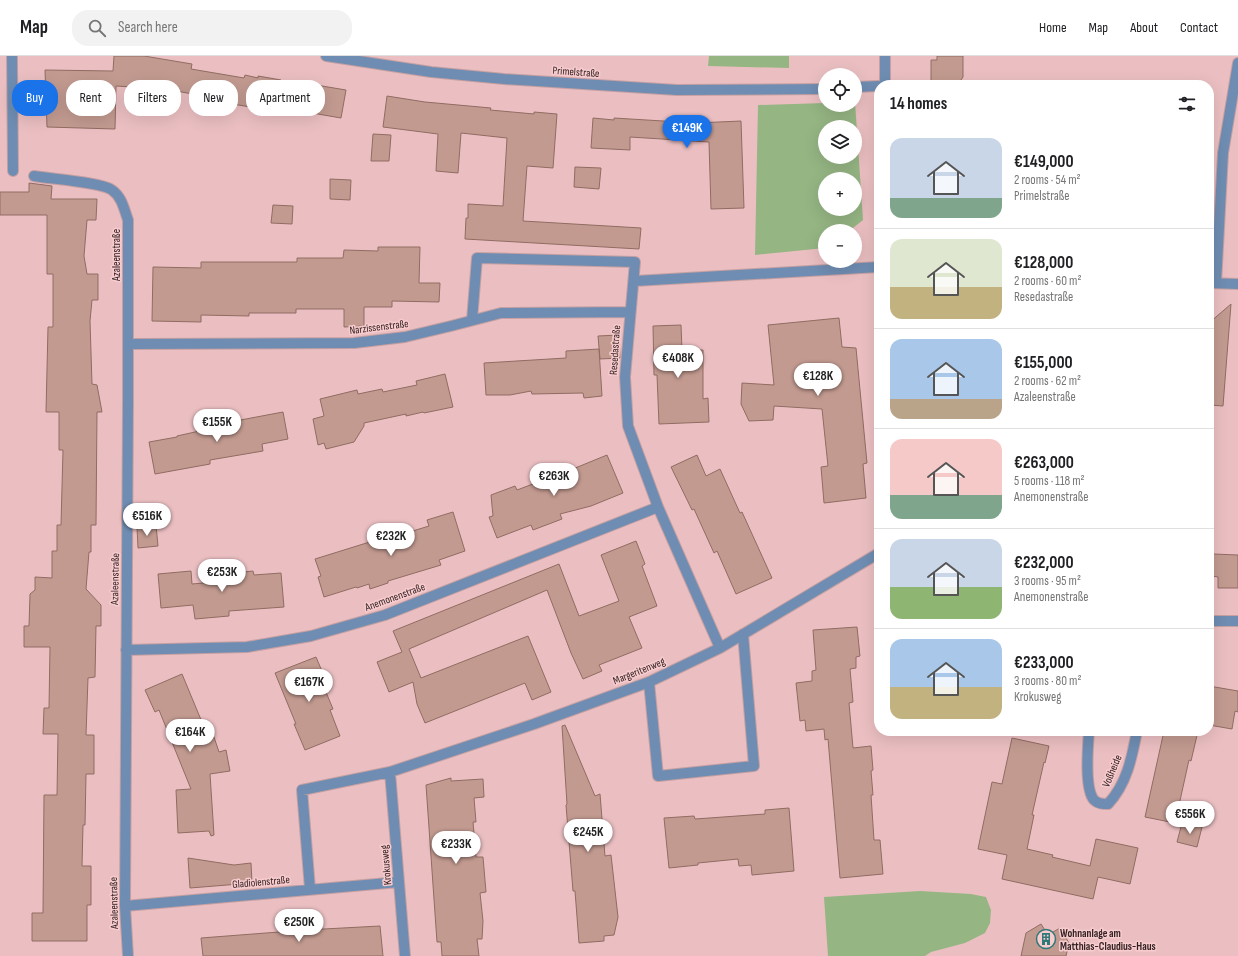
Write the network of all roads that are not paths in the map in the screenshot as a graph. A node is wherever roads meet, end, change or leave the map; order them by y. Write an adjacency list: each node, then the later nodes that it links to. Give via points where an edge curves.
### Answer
1 (12, 56): 9 (street)
2 (326, 56): 8 (street, Primelstraße, via 431,72 504,79 677,90)
3 (885, 56): 5 (street)
4 (1238, 63): 11 (street, via 1223,154)
5 (885, 80)
6 (874, 86): 7 (street)
7 (862, 87)
8 (818, 89)
9 (13, 171)
10 (34, 176): 18 (street, Azaleenstraße, via 95,184 112,190 122,202 128,220)
11 (1214, 260)
12 (874, 267): 13 (street)
13 (635, 281): 16 (street, Resedastraße); 17 (street, Resedastraße, via 635,262 477,258)
14 (1214, 283): 15 (street)
15 (1238, 284)
16 (630, 312): 17 (street, Narzissenstraße, via 501,313); 19 (street, Resedastraße, via 624,377 628,426)
17 (472, 320): 18 (street, Narzissenstraße, via 404,336 354,343)
18 (128, 344): 25 (street, Azaleenstraße)
19 (658, 507): 24 (street, Resedastraße); 25 (street, Anemonenstraße, via 385,615 311,636 247,647)
20 (874, 556): 23 (street, Margeritenweg)
21 (1214, 621): 22 (street)
22 (1238, 621)
23 (743, 634): 24 (street, Margeritenweg); 26 (street, via 754,766 658,776)
24 (720, 648): 26 (street, Margeritenweg)
25 (126, 650): 32 (street, Azaleenstraße)
26 (649, 682): 29 (street, Margeritenweg)
27 (1089, 736): 28 (street, Voßheide, via 1087,765 1090,792 1094,800 1108,804 1124,780 1131,762)
28 (1136, 736)
29 (390, 772): 30 (street, Krokusweg); 31 (street, Margeritenweg, via 302,790)
30 (399, 882): 31 (street, Gladiolenstraße); 34 (street, Krokusweg)
31 (310, 889): 32 (street, Gladiolenstraße)
32 (125, 906): 33 (street, Azaleenstraße)
33 (128, 956)
34 (405, 956)

